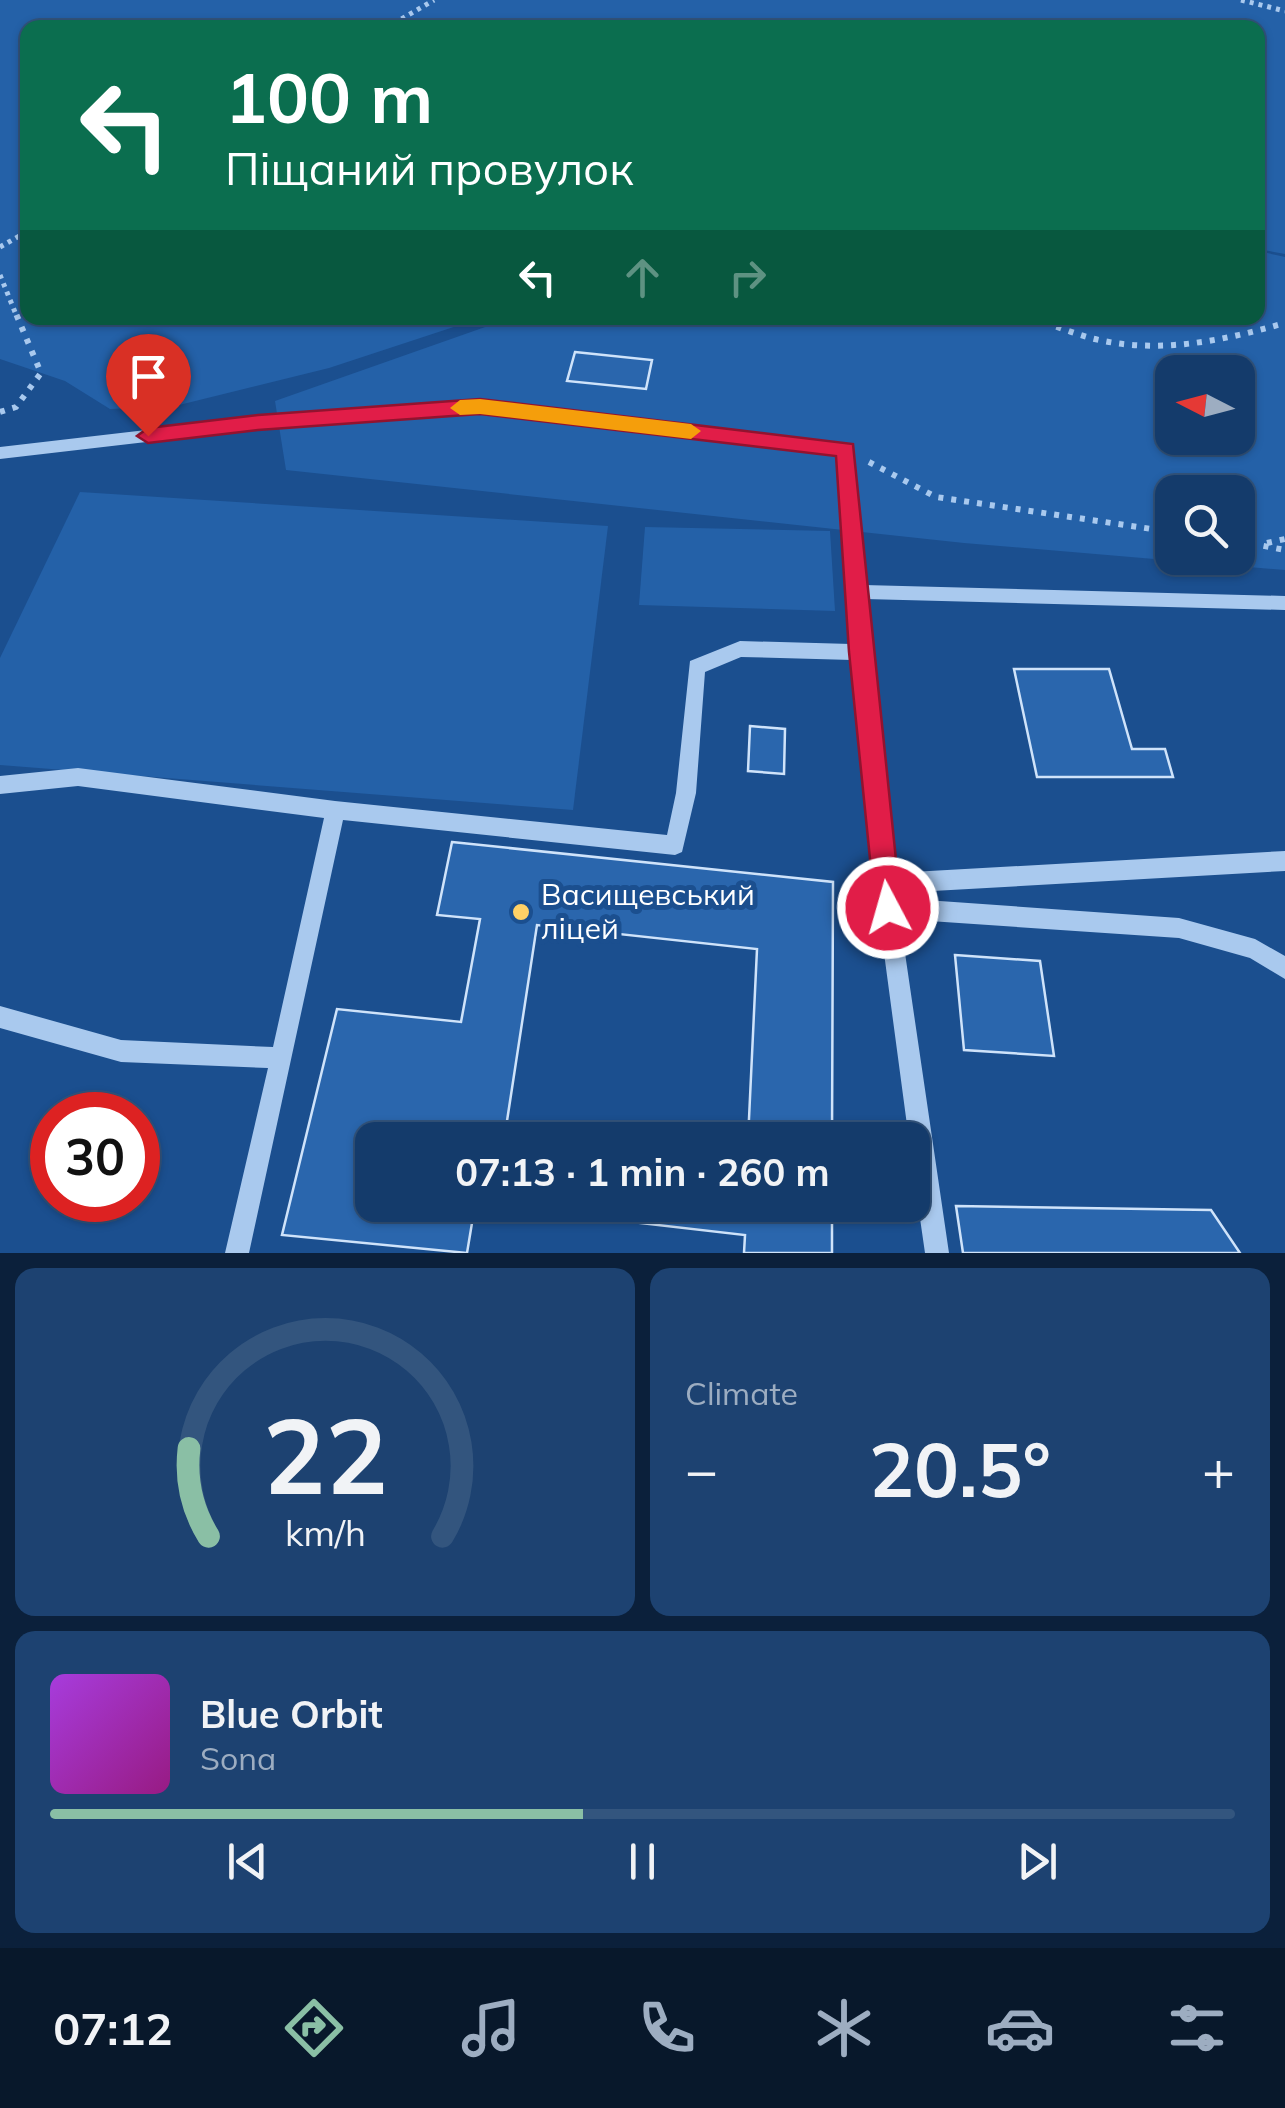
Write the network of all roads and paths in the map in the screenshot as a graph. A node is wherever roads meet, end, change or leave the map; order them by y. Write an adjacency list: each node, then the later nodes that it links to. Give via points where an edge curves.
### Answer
1 (434, 0): 4 (path)
2 (1241, 0): 3 (path)
3 (1285, 11)
4 (400, 20)
5 (0, 275): 6 (path)
6 (20, 324)
7 (1285, 324): 9 (path, via 1169,346 1102,340)
8 (20, 325): 10 (path, via 40,373 16,407)
9 (1054, 325)
10 (0, 412)
11 (846, 449): 12 (street, via 480,406 258,422); 13 (path, via 936,497); 18 (street)
12 (0, 453)
13 (1155, 529)
14 (1285, 540): 16 (path)
15 (1255, 544): 16 (path)
16 (1261, 545): 17 (path)
17 (1285, 550)
18 (859, 592): 19 (street); 20 (street)
19 (1285, 602)
20 (860, 652): 22 (street, via 740,649 696,668 675,845); 24 (street)
21 (0, 784): 22 (street, via 78,777)
22 (334, 810): 28 (street)
23 (1285, 861): 24 (street)
24 (886, 884): 25 (street)
25 (888, 908): 26 (street, via 1179,928 1255,949); 30 (street)
26 (1285, 968)
27 (0, 1017): 28 (street, via 121,1051)
28 (282, 1058): 29 (street)
29 (237, 1253)
30 (938, 1253)

